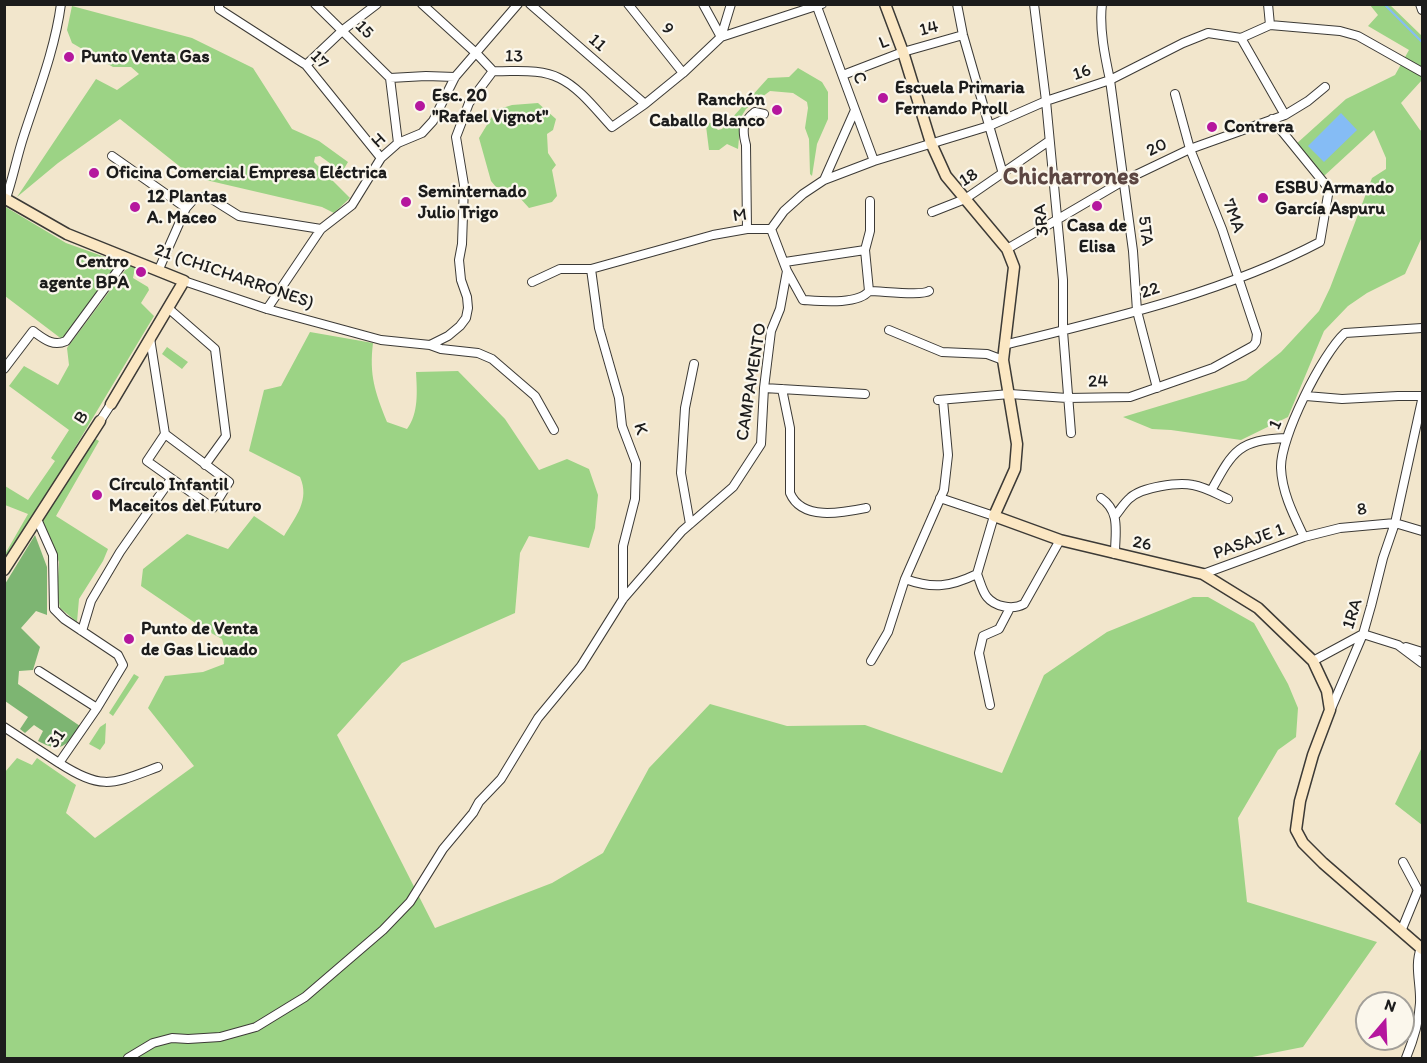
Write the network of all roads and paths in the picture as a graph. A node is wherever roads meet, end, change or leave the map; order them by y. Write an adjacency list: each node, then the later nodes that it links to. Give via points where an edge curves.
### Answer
1 (61, 4): 53 (street, via 58,29)
2 (219, 4): 26 (street, 17, via 219,9)
3 (315, 4): 20 (street, 15)
4 (377, 4): 20 (street)
5 (422, 4): 25 (street, 13)
6 (518, 4): 25 (street, H)
7 (530, 4): 37 (street, 11)
8 (628, 4): 29 (street, 9)
9 (703, 4): 22 (street)
10 (731, 4): 22 (street)
11 (885, 4): 24 (street)
12 (957, 4): 21 (street)
13 (1034, 4): 36 (street, 3RA)
14 (1102, 4): 33 (street, 5TA)
15 (1268, 4): 19 (street)
16 (1420, 4): 18 (street)
17 (818, 5): 22 (street); 30 (street, C)
18 (1422, 10)
19 (1270, 25): 23 (street); 28 (street, via 1358,36)
20 (343, 30): 26 (street); 32 (street, 15)
21 (963, 35): 24 (street, 14); 42 (street)
22 (721, 37): 29 (street)
23 (1240, 38): 33 (street, 16, via 1208,33); 40 (street)
24 (903, 52): 30 (street, L); 45 (street)
25 (477, 54): 27 (street, 13); 31 (street, H)
26 (306, 65): 48 (street, 17)
27 (493, 71): 37 (street, 13, via 541,73 559,78 582,95 612,127); 80 (street, via 469,103 456,136 464,185 459,260 467,297 466,318 448,336)
28 (1422, 72)
29 (683, 73): 37 (street)
30 (843, 75): 38 (street, C)
31 (455, 77): 32 (street); 44 (street, H, via 433,121 422,134)
32 (390, 78): 44 (street)
33 (1110, 80): 36 (street, 16); 52 (street, 5TA)
34 (1325, 87): 40 (street, 20)
35 (1175, 94): 46 (street, 7MA)
36 (1046, 101): 42 (street, 16); 43 (street, 3RA)
37 (645, 104)
38 (855, 110): 49 (street, C); 51 (street)
39 (764, 114): 60 (street, via 755,112 747,118 742,133 746,145)
40 (1285, 115): 41 (street, 20)
41 (1272, 119): 46 (street, 20); 68 (street, 22, via 1329,189 1320,242)
42 (989, 126): 45 (street, 16); 50 (street)
43 (1049, 141): 50 (street, 18); 58 (street, 3RA)
44 (398, 143): 48 (street, H)
45 (931, 143): 49 (street, M); 54 (street, via 946,176)
46 (1190, 149): 52 (street, 20); 68 (street, 7MA)
47 (112, 156): 56 (street)
48 (381, 158): 59 (street, H, via 352,205)
49 (874, 161): 51 (street, M)
50 (1003, 174): 54 (street, 18)
51 (824, 180): 61 (street, M, via 784,211)
52 (1123, 181): 58 (street, 20); 75 (street, 5TA)
53 (5, 198): 64 (street, 21 (CHICHARRONES), via 66,234)
54 (965, 199): 57 (street, 18); 62 (street)
55 (870, 201): 63 (street, via 870,231)
56 (186, 208): 59 (street, via 194,200 206,197 239,216); 67 (street)
57 (932, 212)
58 (1058, 220): 62 (street, 20); 78 (street, 3RA)
59 (321, 229): 74 (street, H)
60 (747, 229): 61 (street, M); 66 (street, M)
61 (771, 229): 65 (street)
62 (1007, 249): 81 (street, via 1014,267)
63 (865, 250): 65 (street); 71 (street)
64 (127, 258): 67 (street, 21 (CHICHARRONES)); 85 (street, via 66,341 52,344 33,331)
65 (786, 267): 71 (street, via 803,300 862,298); 86 (street, CAMPAMENTO, via 780,309 771,331)
66 (591, 268): 70 (street, M, via 560,269); 120 (street, K, via 598,328 619,398 622,426 636,464 635,499 623,546)
67 (159, 270): 69 (street, 21 (CHICHARRONES))
68 (1237, 278): 75 (street, 22); 82 (street, 7MA, via 1257,334)
69 (184, 281): 73 (street, B); 74 (street, 21 (CHICHARRONES))
70 (532, 282)
71 (869, 291): 72 (street, via 923,295)
72 (929, 291)
73 (168, 308): 79 (street, B); 100 (street, via 215,349 226,436)
74 (267, 309): 80 (street, 21 (CHICHARRONES), via 381,339)
75 (1137, 311): 78 (street, 22); 87 (street, 5TA)
76 (1422, 328): 91 (street, 1, via 1345,333 1326,356)
77 (889, 330): 83 (street, via 942,352 987,354)
78 (1063, 331): 81 (street, 22); 92 (street, 3RA)
79 (150, 338): 94 (street, B); 98 (street)
80 (430, 345): 96 (street, 21 (CHICHARRONES), via 492,359 535,396)
81 (1004, 345): 83 (street)
82 (1250, 348): 87 (street, 24, via 1213,368)
83 (1003, 360): 90 (street)
84 (694, 364): 111 (street, via 685,408 681,473)
85 (4, 369)
86 (764, 388): 88 (street); 111 (street, CAMPAMENTO, via 761,444 733,487)
87 (1157, 388): 92 (street, 24, via 1130,397)
88 (782, 389): 89 (street); 106 (street, via 790,428 789,493 795,502 813,511)
89 (864, 394)
90 (1010, 394): 92 (street, 24); 103 (street, 24, via 940,400 948,455); 107 (street, via 1017,444 1015,469)
91 (1306, 396): 93 (street); 99 (street, 1)
92 (1067, 398): 97 (street, 3RA)
93 (1422, 398): 110 (street)
94 (111, 404): 95 (street, B)
95 (100, 421): 109 (street, B)
96 (554, 430)
97 (1071, 433)
98 (165, 434): 100 (street); 101 (street, via 147,461)
99 (1286, 438): 102 (street, via 1261,440 1233,453); 113 (street, 1, via 1281,456 1282,477)
100 (205, 465): 101 (street, via 229,482 213,508)
101 (171, 479): 122 (street, via 91,601)
102 (1211, 491): 105 (street); 108 (street, via 1192,485 1147,489 1129,498)
103 (940, 498): 107 (street, 26); 119 (street)
104 (1101, 498): 108 (street)
105 (1228, 499)
106 (866, 508)
107 (994, 516): 114 (street, 26); 117 (street)
108 (1115, 516): 115 (street)
109 (36, 519): 116 (street, B); 122 (street, via 52,555 54,609)
110 (1395, 523): 112 (street, 8); 113 (street, 8, via 1340,528); 123 (street, 1RA)
111 (690, 524): 120 (street, CAMPAMENTO)
112 (1422, 531)
113 (1304, 537): 118 (street, PASAJE 1)
114 (1060, 540): 115 (street, 26); 121 (street, via 1028,599)
115 (1115, 554): 118 (street, 26)
116 (4, 570)
117 (976, 574): 119 (street, via 941,586); 121 (street, via 987,598)
118 (1203, 574): 127 (street, 26, via 1258,608)
119 (905, 579): 126 (street, via 888,632)
120 (623, 599): 139 (street, CAMPAMENTO, via 581,666 538,718 501,779 443,849 410,902 357,954 306,997 256,1027 220,1037 172,1038 153,1043)
121 (1010, 608): 130 (street, via 999,629 983,636 979,653)
122 (82, 632): 131 (street, 31, via 123,662)
123 (1363, 634): 124 (street); 127 (street); 132 (street, 1RA)
124 (1398, 645): 125 (street); 128 (street)
125 (1422, 652)
126 (871, 661)
127 (1313, 661): 132 (street, via 1327,691)
128 (1422, 663)
129 (39, 671): 131 (street)
130 (990, 705)
131 (97, 708): 134 (street, 31)
132 (1330, 710): 137 (street, via 1313,755 1296,830 1312,853)
133 (4, 727): 134 (street, 31)
134 (59, 763): 135 (street, via 81,777 112,783)
135 (158, 767)
136 (1403, 862): 137 (street, via 1418,890)
137 (1402, 929): 138 (street)
138 (1422, 948): 140 (street, via 1416,959 1418,1016)
139 (128, 1059)
140 (1406, 1059)

